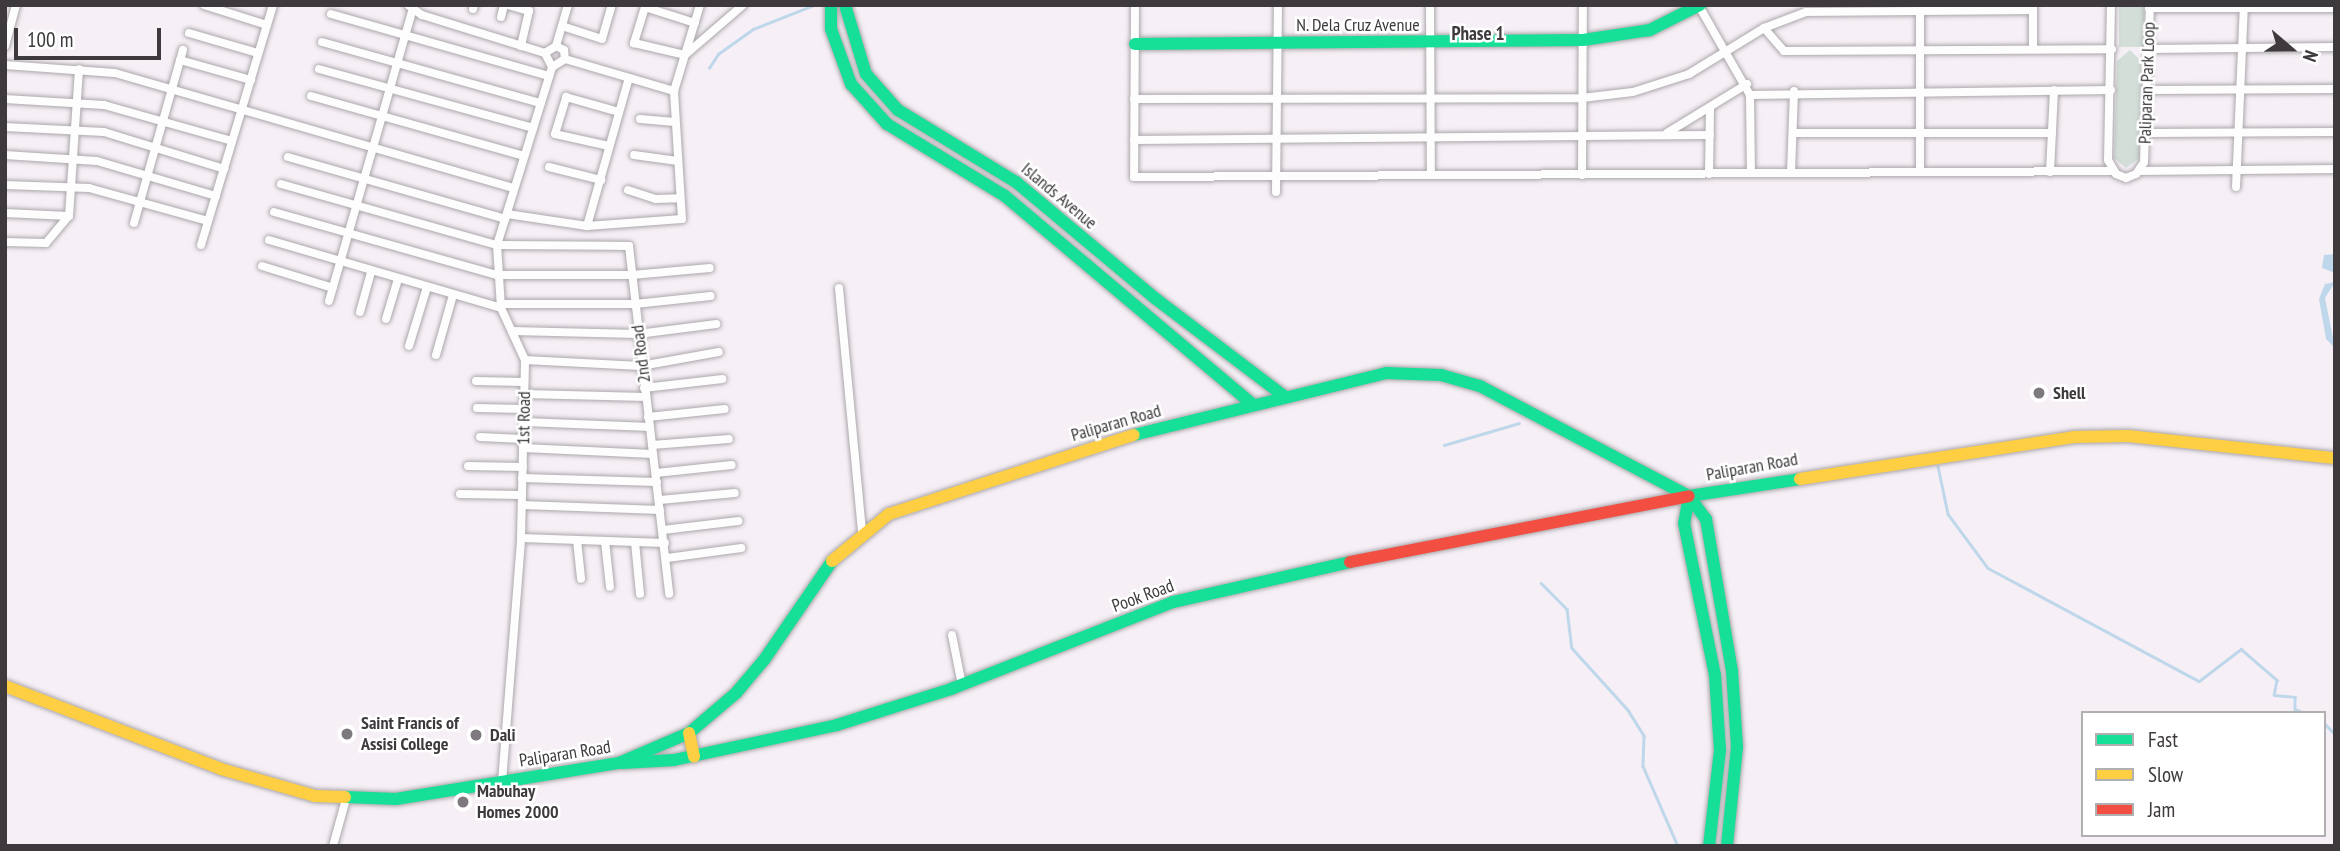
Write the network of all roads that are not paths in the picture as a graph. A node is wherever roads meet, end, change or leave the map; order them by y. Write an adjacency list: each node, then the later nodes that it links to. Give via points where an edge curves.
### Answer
1 (16, 5): 41 (street)
2 (204, 5): 29 (street)
3 (273, 5): 29 (street)
4 (423, 5): 26 (street)
5 (506, 5): 27 (street); 39 (street, via 529,11)
6 (568, 5): 30 (street)
7 (612, 5): 30 (street, via 602,39)
8 (701, 5): 28 (street)
9 (743, 5): 52 (street)
10 (831, 5): 185 (street, Islands Avenue, via 831,29 851,84 887,124 1005,196)
11 (845, 5): 184 (street, Islands Avenue, via 866,74 898,110 1016,182 1156,299)
12 (1135, 5): 38 (street)
13 (1278, 5): 36 (street)
14 (1430, 5): 37 (street)
15 (1583, 5): 34 (street)
16 (1700, 5): 34 (street, N. Dela Cruz Avenue, via 1650,30); 49 (street)
17 (2111, 5): 45 (street, Paliparan Park Loop)
18 (645, 6): 28 (street); 52 (street, via 634,43)
19 (2244, 6): 22 (street); 24 (street); 42 (street)
20 (411, 7): 26 (street); 33 (street)
21 (1920, 7): 23 (street); 31 (street, via 1807,12); 48 (street)
22 (2150, 7): 46 (street, Paliparan Park Loop)
23 (2033, 8): 44 (street)
24 (2335, 8)
25 (331, 14): 33 (street)
26 (422, 15): 39 (street)
27 (501, 17)
28 (695, 23): 52 (street)
29 (267, 25): 50 (street)
30 (562, 26): 40 (street)
31 (1764, 28): 48 (street, via 1784,51); 49 (street)
32 (189, 33): 50 (street)
33 (405, 35): 55 (street); 59 (street)
34 (1583, 40): 37 (street, N. Dela Cruz Avenue); 76 (street)
35 (322, 42): 55 (street)
36 (1278, 42): 37 (street, N. Dela Cruz Avenue); 38 (street, N. Dela Cruz Avenue); 79 (street)
37 (1429, 42): 75 (street)
38 (1135, 44): 78 (street)
39 (521, 46): 51 (street)
40 (556, 46): 51 (street); 53 (street, via 564,50)
41 (5, 47)
42 (2242, 47): 43 (street); 46 (street); 66 (street)
43 (2335, 47)
44 (2033, 49): 45 (street); 48 (street)
45 (2112, 49): 69 (street, Paliparan Park Loop)
46 (2148, 49): 70 (street, Paliparan Park Loop)
47 (183, 50): 54 (street)
48 (1922, 51): 65 (street)
49 (1727, 52): 62 (street); 76 (street, via 1689,74 1633,92)
50 (258, 53): 61 (street)
51 (545, 53): 59 (street)
52 (685, 55): 71 (street)
53 (565, 59): 59 (street); 60 (street)
54 (180, 60): 61 (street); 63 (street)
55 (397, 63): 64 (street); 81 (street)
56 (5, 65): 57 (street)
57 (79, 69): 63 (street); 80 (street)
58 (319, 69): 64 (street)
59 (551, 71): 81 (street, 1st Road)
60 (629, 78): 71 (street); 84 (street)
61 (251, 80): 83 (street)
62 (1747, 85): 73 (street); 82 (street)
63 (172, 89): 83 (street); 87 (street)
64 (390, 89): 85 (street); 90 (street)
65 (1920, 89): 68 (street); 72 (street); 92 (street)
66 (2240, 89): 67 (street); 70 (street); 93 (street)
67 (2335, 89)
68 (2054, 90): 69 (street); 97 (street)
69 (2111, 90): 118 (street, Paliparan Park Loop)
70 (2146, 90): 98 (street, Paliparan Park Loop)
71 (674, 91): 88 (street)
72 (1794, 91): 73 (street); 96 (street)
73 (1750, 95): 122 (street)
74 (311, 96): 85 (street)
75 (1430, 97): 76 (street); 79 (street); 101 (street)
76 (1582, 98): 99 (street)
77 (5, 99): 80 (street)
78 (1134, 99): 79 (street); 102 (street)
79 (1277, 100): 103 (street)
80 (77, 103): 87 (street, via 104,105); 91 (street)
81 (541, 103): 90 (street, 1st Road)
82 (1710, 107): 95 (street); 100 (street)
83 (242, 109): 104 (street); 107 (street)
84 (619, 112): 105 (street); 105 (street, via 566,96 555,134)
85 (382, 116): 107 (street); 110 (street)
86 (640, 119): 88 (street)
87 (163, 121): 104 (street); 106 (street)
88 (675, 122): 113 (street)
89 (5, 127): 91 (street)
90 (533, 128): 110 (street, 1st Road)
91 (74, 131): 106 (street, via 104,132); 112 (street)
92 (1920, 132): 96 (street); 97 (street); 120 (street)
93 (2239, 132): 94 (street); 98 (street); 117 (street)
94 (2335, 132)
95 (1667, 133): 99 (street); 100 (street)
96 (1793, 133): 123 (street)
97 (2052, 133): 121 (street)
98 (2145, 133): 119 (street, Paliparan Park Loop)
99 (1583, 134): 101 (street); 124 (street)
100 (1710, 135): 125 (street)
101 (1430, 138): 103 (street); 127 (street)
102 (1134, 140): 103 (street); 128 (street, via 1134,177)
103 (1278, 140): 128 (street)
104 (232, 141): 115 (street)
105 (609, 146): 130 (street)
106 (155, 148): 115 (street); 126 (street)
107 (373, 148): 129 (street); 135 (street)
108 (5, 155): 112 (street)
109 (635, 155): 113 (street)
110 (524, 156): 135 (street, 1st Road)
111 (288, 158): 129 (street)
112 (72, 159): 126 (street); 134 (street)
113 (678, 160): 139 (street)
114 (550, 167): 130 (street)
115 (224, 169): 138 (street)
116 (2335, 169): 117 (street)
117 (2237, 170): 119 (street); 133 (street)
118 (2112, 171): 119 (street, via 2126,178); 121 (street)
119 (2140, 171)
120 (1920, 172): 121 (street); 123 (street)
121 (2050, 172)
122 (1751, 173): 123 (street); 125 (street)
123 (1791, 173)
124 (1583, 174): 125 (street); 127 (street)
125 (1709, 174)
126 (148, 175): 138 (street); 140 (street)
127 (1431, 175): 128 (street)
128 (1276, 176): 137 (street)
129 (364, 179): 141 (street); 145 (street)
130 (601, 180): 148 (street)
131 (281, 184): 141 (street)
132 (5, 185): 134 (street)
133 (2236, 187)
134 (71, 188): 140 (street); 144 (street)
135 (514, 188): 145 (street, 1st Road)
136 (628, 190): 139 (street, via 656,199)
137 (1276, 192)
138 (216, 196): 146 (street)
139 (680, 198): 148 (street, via 683,218 678,222)
140 (140, 202): 146 (street); 147 (street)
141 (356, 206): 149 (street); 153 (street)
142 (274, 212): 149 (street)
143 (5, 213): 144 (street)
144 (69, 216): 151 (street, via 46,243)
145 (506, 216): 148 (street); 153 (street, 1st Road)
146 (208, 221): 152 (street)
147 (134, 223)
148 (587, 226)
149 (349, 233): 154 (street); 158 (street)
150 (269, 240): 154 (street)
151 (5, 242)
152 (201, 245)
153 (497, 246): 158 (street, 1st Road); 159 (street, 2nd Road, via 629,246)
154 (340, 263): 157 (street); 162 (street)
155 (262, 266): 162 (street)
156 (710, 268): 159 (street)
157 (371, 272): 160 (street); 169 (street)
158 (497, 275): 159 (street); 168 (street, 1st Road)
159 (632, 275): 167 (street, 2nd Road)
160 (398, 279): 161 (street); 170 (street)
161 (427, 287): 164 (street); 174 (street)
162 (333, 288): 166 (street)
163 (839, 288): 209 (street)
164 (453, 295): 168 (street); 176 (street)
165 (711, 296): 167 (street)
166 (329, 301)
167 (635, 304): 168 (street); 173 (street, 2nd Road)
168 (501, 306): 172 (street, 1st Road)
169 (360, 312)
170 (386, 319)
171 (716, 324): 173 (street)
172 (512, 331): 173 (street); 177 (street, 1st Road)
173 (638, 334): 178 (street, 2nd Road)
174 (409, 346)
175 (719, 352): 178 (street)
176 (436, 355)
177 (525, 360): 178 (street); 181 (street, 1st Road)
178 (641, 366): 182 (street, 2nd Road)
179 (722, 379): 182 (street)
180 (477, 381): 181 (street)
181 (524, 382): 183 (street, 1st Road)
182 (645, 393): 183 (street); 190 (street, 2nd Road)
183 (524, 394): 187 (street, 1st Road)
184 (1284, 397): 185 (street, Paliparan Road); 203 (street, Paliparan Road, via 1386,373 1441,375 1497,394)
185 (1252, 404): 209 (street, Paliparan Road, via 916,502)
186 (477, 408): 187 (street)
187 (524, 409): 189 (street, 1st Road)
188 (725, 409): 190 (street)
189 (524, 422): 190 (street); 193 (street, 1st Road)
190 (649, 422): 194 (street, 2nd Road)
191 (480, 438): 193 (street)
192 (729, 439): 194 (street)
193 (523, 443): 194 (street); 198 (street, 1st Road)
194 (653, 449): 199 (street, 2nd Road)
195 (2335, 458): 203 (street, Paliparan Road, via 2128,436 2074,437)
196 (732, 465): 199 (street)
197 (467, 466): 198 (street)
198 (523, 467): 200 (street, 1st Road)
199 (657, 477): 200 (street); 205 (street, 2nd Road)
200 (522, 478): 204 (street, 1st Road)
201 (734, 493): 205 (street)
202 (460, 494): 204 (street)
203 (1689, 496): 222 (street, via 1706,519); 223 (street, via 1684,523); 224 (street, Pook Road, via 1258,580 1173,602)
204 (522, 500): 206 (street); 210 (street, 1st Road)
205 (660, 500): 206 (street, 2nd Road)
206 (660, 510): 208 (street, 2nd Road)
207 (738, 521): 208 (street)
208 (663, 530): 214 (street, 2nd Road)
209 (862, 531): 226 (street, Paliparan Road, via 818,577 753,676)
210 (521, 538): 211 (street); 229 (street, 1st Road)
211 (577, 540): 212 (street); 217 (street)
212 (606, 541): 213 (street); 218 (street)
213 (635, 542): 214 (street); 219 (street)
214 (666, 543): 216 (street, 2nd Road)
215 (741, 548): 216 (street)
216 (667, 558): 220 (street, 2nd Road)
217 (581, 579)
218 (610, 587)
219 (640, 594)
220 (669, 594)
221 (951, 635): 224 (street)
222 (1732, 671): 223 (street); 233 (street, via 1737,747)
223 (1715, 675): 232 (street, via 1720,750)
224 (962, 685): 227 (street, Pook Road, via 815,732)
225 (5, 686): 230 (street, Paliparan Road, via 271,786)
226 (689, 733): 227 (street); 228 (street, Paliparan Road)
227 (694, 756): 228 (street, Pook Road)
228 (619, 763): 229 (street, Paliparan Road)
229 (502, 782): 230 (street, Paliparan Road, via 396,799)
230 (346, 799): 231 (street)
231 (334, 846)
232 (1709, 846)
233 (1727, 846)

